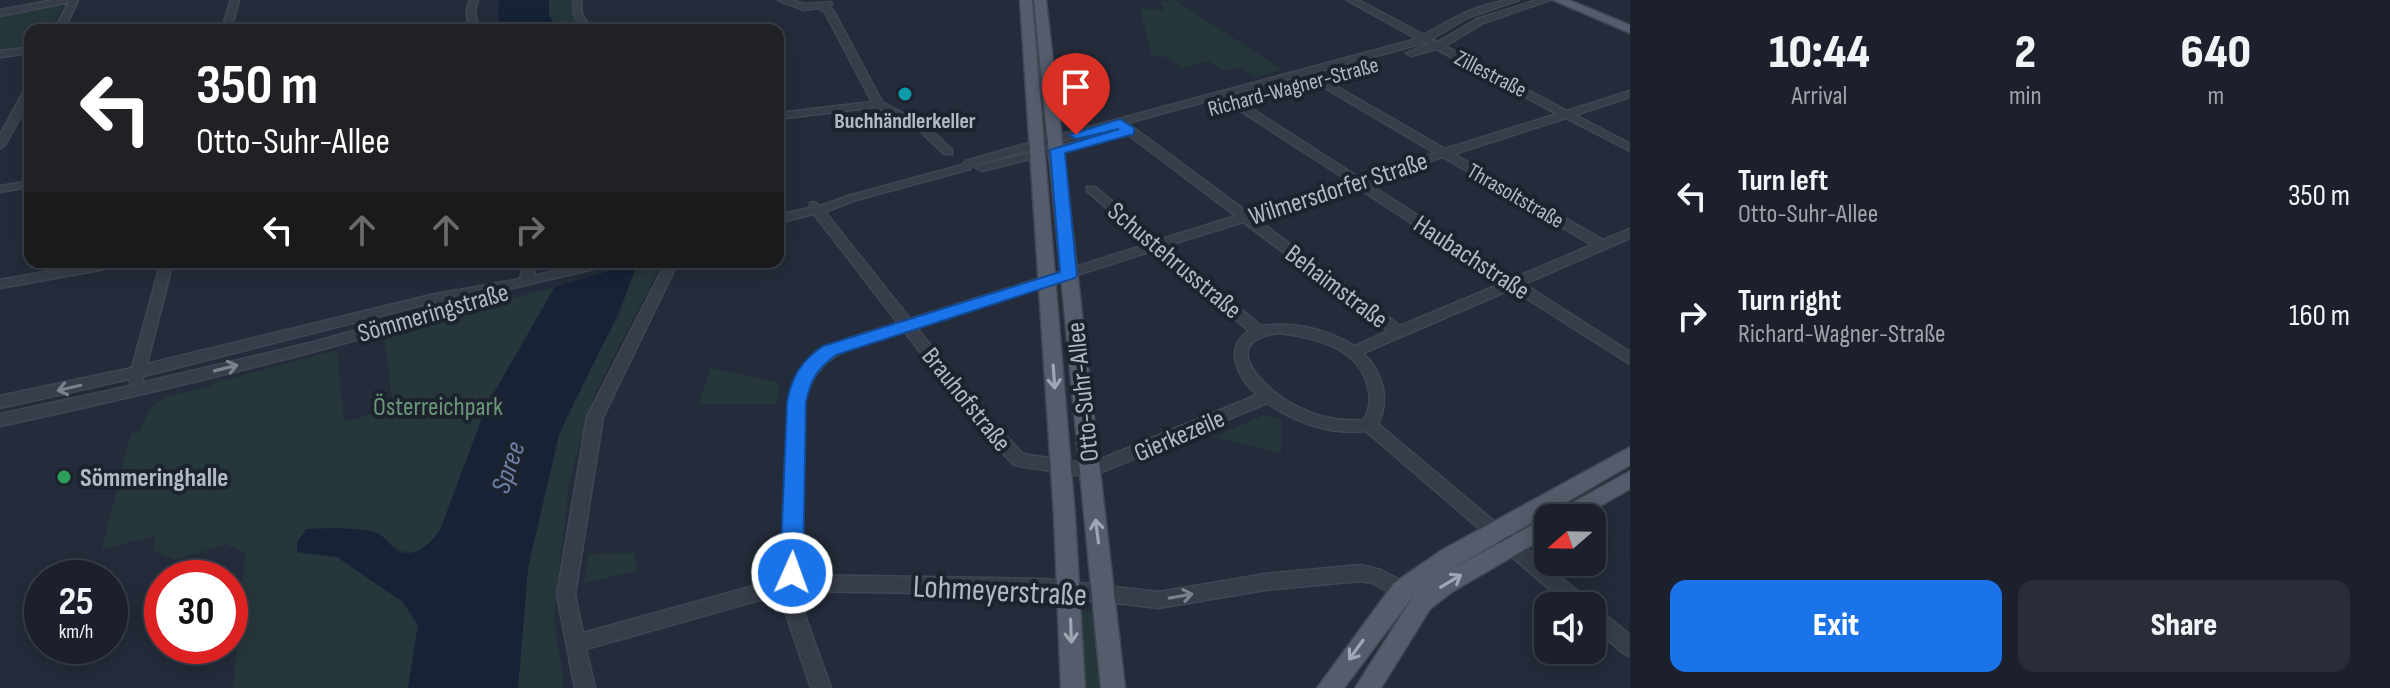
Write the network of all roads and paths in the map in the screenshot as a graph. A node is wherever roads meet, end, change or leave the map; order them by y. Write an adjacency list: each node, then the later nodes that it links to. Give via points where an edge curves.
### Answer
1 (67, 0): 15 (street)
2 (74, 0): 17 (street)
3 (235, 0): 18 (street)
4 (474, 0): 19 (street)
5 (577, 0): 20 (street)
6 (782, 0): 14 (street, via 795,6)
7 (1026, 0): 40 (main road, Otto-Suhr-Allee)
8 (1040, 0): 38 (main road, Otto-Suhr-Allee)
9 (1351, 0): 22 (street, Zillestraße)
10 (1515, 0): 22 (street, Richard-Wagner-Straße, via 1466,15)
11 (1546, 0): 23 (street, Richard-Wagner-Straße, via 1474,23)
12 (1559, 0): 21 (main road)
13 (1579, 0): 16 (main road)
14 (830, 5): 30 (street)
15 (0, 13)
16 (1630, 21)
17 (62, 24)
18 (228, 24)
19 (472, 24)
20 (584, 24)
21 (1630, 29)
22 (1426, 39): 23 (street, Zillestraße); 26 (street, Richard-Wagner-Straße)
23 (1438, 45): 26 (street, Richard-Wagner-Straße); 34 (street, Zillestraße)
24 (24, 51): 25 (street)
25 (0, 54)
26 (1311, 76): 29 (street, Richard-Wagner-Straße); 36 (street, Richard-Wagner-Straße); 41 (street, Thrasoltstraße)
27 (1630, 94): 28 (street, Wilmersdorfer Straße)
28 (1610, 101): 32 (street); 34 (street, Wilmersdorfer Straße)
29 (1234, 102): 36 (street, Richard-Wagner-Straße); 43 (street, Haubachstraße)
30 (878, 104): 35 (street); 42 (street, via 923,128)
31 (24, 109): 33 (street); 37 (street)
32 (1630, 110)
33 (0, 113)
34 (1570, 114): 39 (street, Zillestraße); 41 (street, Wilmersdorfer Straße)
35 (784, 115)
36 (1125, 127): 38 (street, Richard-Wagner-Straße); 49 (street, Behaimstraße)
37 (0, 145)
38 (1057, 145): 40 (street, Richard-Wagner-Straße); 58 (main road, Otto-Suhr-Allee)
39 (1630, 148)
40 (1034, 151): 42 (street, Richard-Wagner-Straße); 60 (main road, Otto-Suhr-Allee)
41 (1446, 154): 43 (street, Wilmersdorfer Straße); 51 (street, Thrasoltstraße)
42 (965, 168): 47 (street, Richard-Wagner-Straße)
43 (1358, 182): 49 (street, Wilmersdorfer Straße); 62 (street, Haubachstraße)
44 (24, 185): 45 (street)
45 (0, 189)
46 (1091, 189): 52 (street, Schustehrusstraße)
47 (816, 208): 48 (street, Richard-Wagner-Straße); 63 (street, Brauhofstraße)
48 (784, 216)
49 (1245, 218): 52 (street, Wilmersdorfer Straße); 65 (street, Behaimstraße)
50 (1630, 233): 51 (street)
51 (1602, 245): 62 (street)
52 (1157, 246): 58 (street, Wilmersdorfer Straße); 64 (street, Schustehrusstraße)
53 (89, 268): 61 (street)
54 (165, 268): 68 (street)
55 (529, 268): 59 (street)
56 (583, 268): 59 (street)
57 (669, 268): 87 (street, via 595,417 567,577 567,612)
58 (1069, 275): 60 (street, Wilmersdorfer Straße); 76 (main road, Otto-Suhr-Allee)
59 (526, 282): 68 (street, Sömmeringstraße, via 431,299); 69 (street, Sömmeringstraße, one-way to 59, via 445,311)
60 (1047, 282): 63 (street, Wilmersdorfer Straße); 75 (main road, Otto-Suhr-Allee, one-way to 75)
61 (0, 284)
62 (1513, 284): 65 (street); 67 (street, Haubachstraße)
63 (907, 325): 75 (street, Brauhofstraße, via 1014,457); 81 (street, Wilmersdorfer Straße, via 830,350 801,379)
64 (1258, 331): 66 (street, via 1310,333); 70 (street, via 1244,340 1240,358 1245,372)
65 (1400, 333): 66 (street)
66 (1353, 352): 73 (street, via 1373,376 1377,391)
67 (1630, 359)
68 (138, 372): 69 (street); 71 (street, Sömmeringstraße, one-way to 71)
69 (133, 392): 72 (street, Sömmeringstraße)
70 (1268, 397): 73 (street, via 1321,421); 76 (street, Gierkezeile)
71 (0, 402)
72 (0, 420)
73 (1369, 425): 80 (street)
74 (1630, 455): 80 (main road)
75 (1061, 468): 76 (street, Brauhofstraße); 82 (main road, Otto-Suhr-Allee)
76 (1090, 471): 84 (main road, Otto-Suhr-Allee, one-way to 76)
77 (1630, 479): 78 (main road)
78 (1585, 504)
79 (1534, 529): 80 (main road)
80 (1502, 539): 83 (street); 85 (main road, via 1444,585)
81 (791, 583): 82 (street, Lohmeyerstraße); 87 (street, Lohmeyerstraße); 90 (street, Wilmersdorfer Straße, via 790,599)
82 (1070, 591): 84 (street, Lohmeyerstraße); 91 (main road, Otto-Suhr-Allee, one-way to 91)
83 (1565, 592)
84 (1104, 596): 85 (street, Lohmeyerstraße, one-way to 85, via 1159,600 1360,573); 92 (main road, Otto-Suhr-Allee)
85 (1412, 596): 93 (main road, one-way to 93); 94 (main road)
86 (1606, 627): 88 (street)
87 (578, 643): 89 (street)
88 (1630, 647)
89 (585, 688)
90 (821, 688)
91 (1073, 688)
92 (1113, 688)
93 (1329, 688)
94 (1367, 688)

